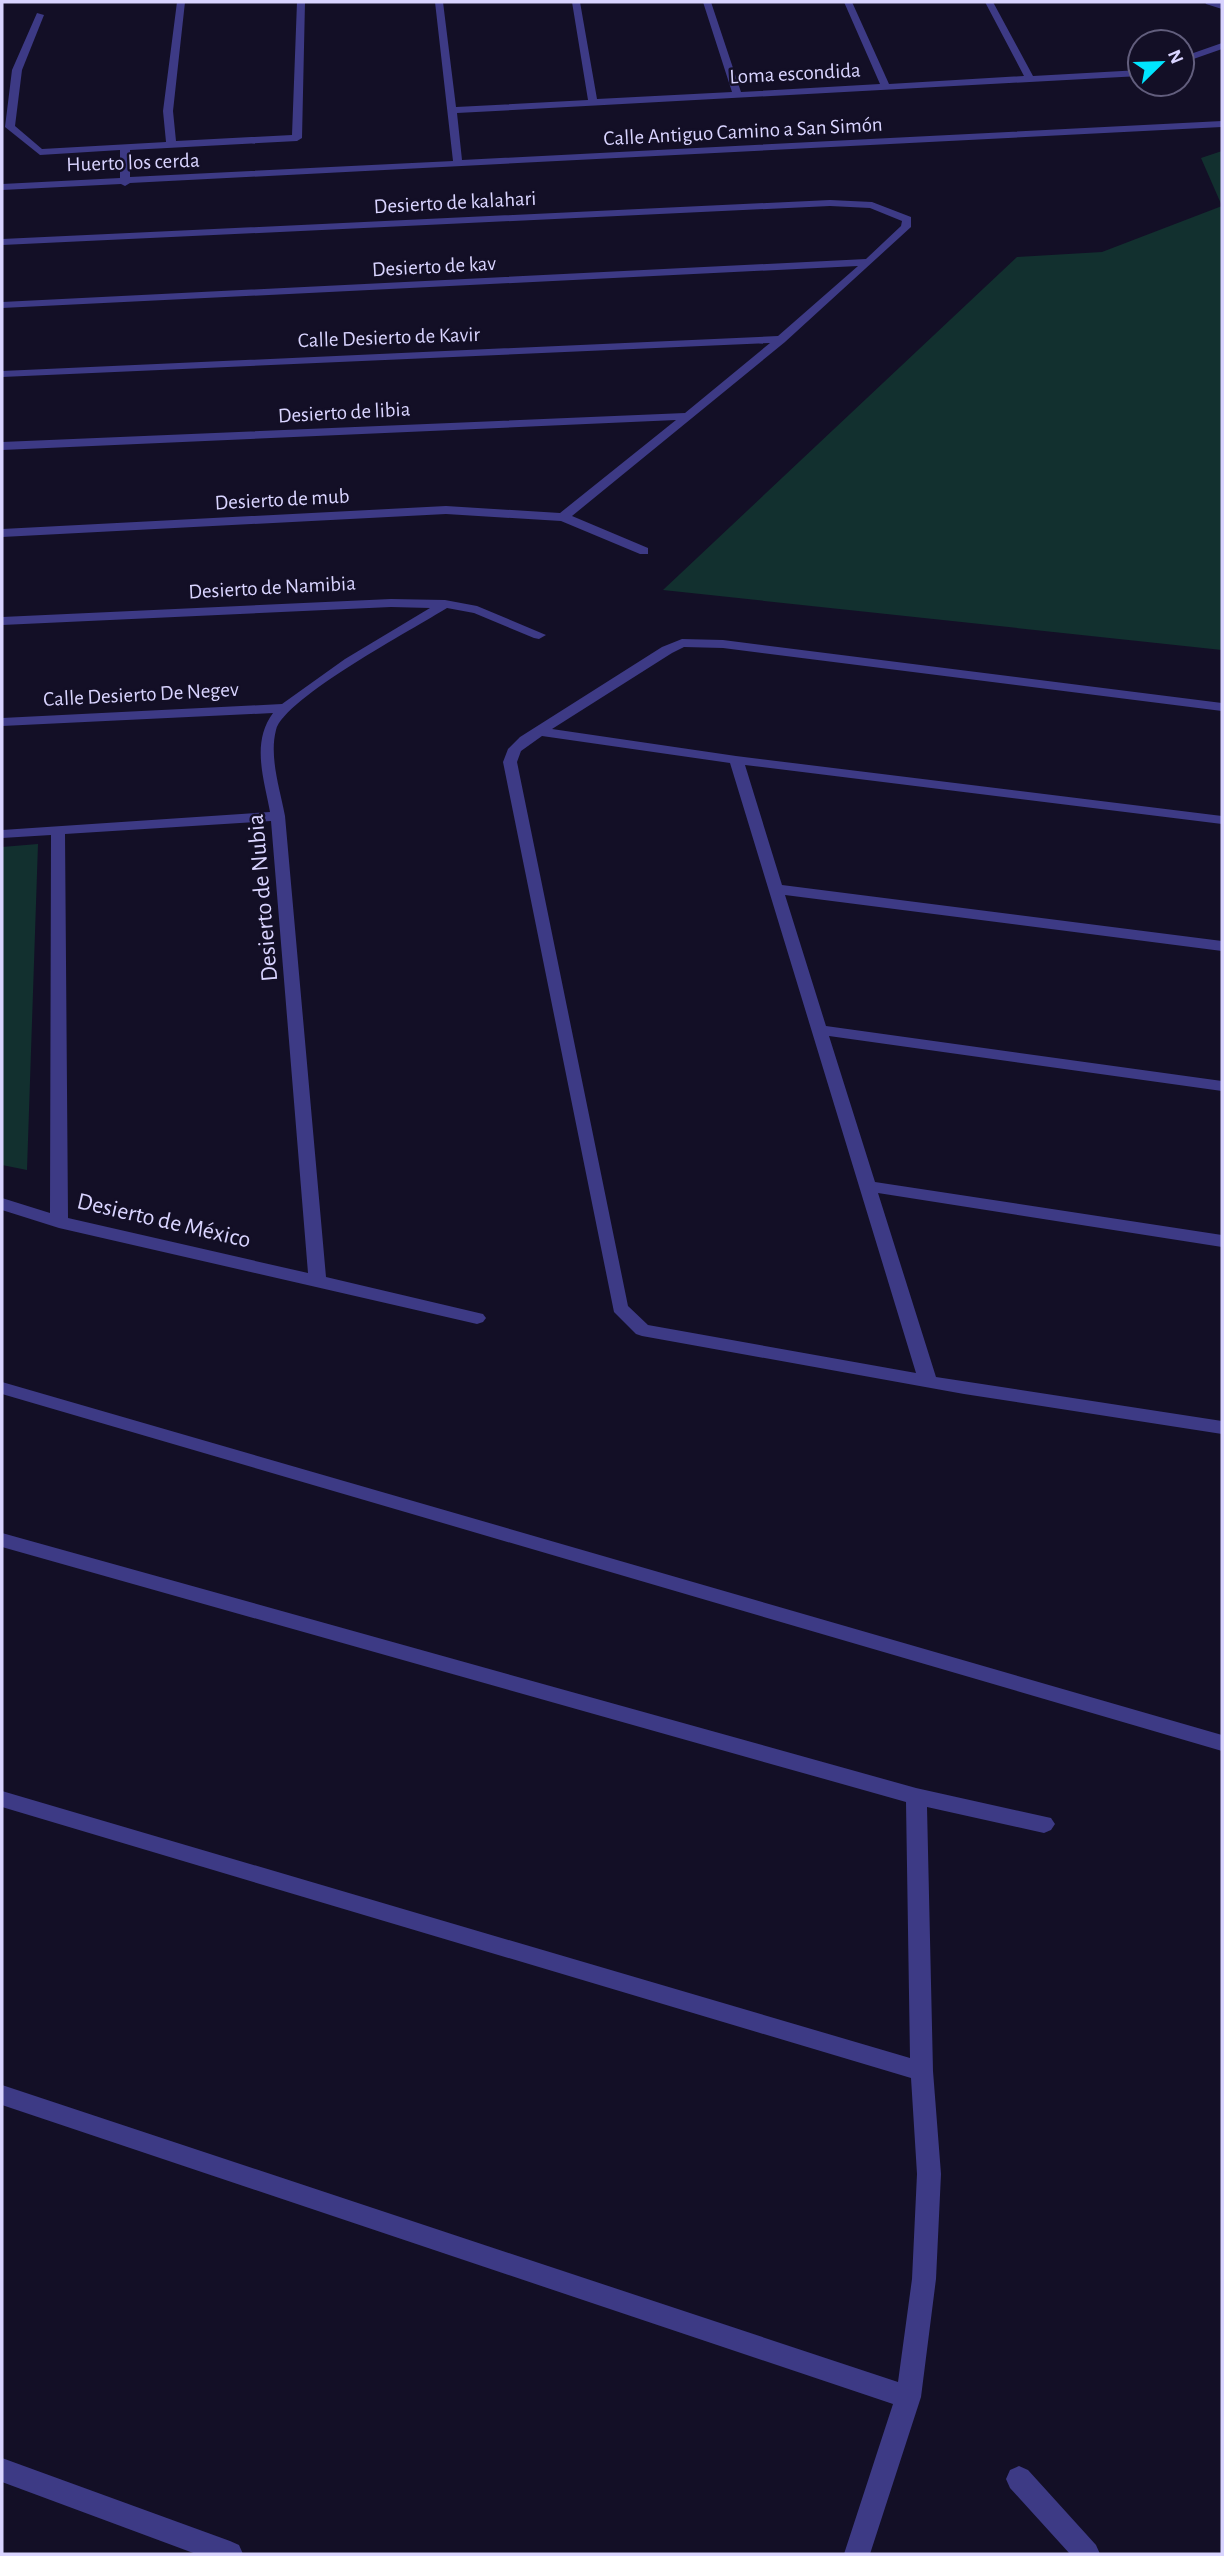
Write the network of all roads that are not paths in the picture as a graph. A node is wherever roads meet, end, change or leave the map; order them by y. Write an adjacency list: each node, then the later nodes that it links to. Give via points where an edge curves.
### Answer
1 (181, 2): 20 (street, via 168,111)
2 (300, 2): 20 (street, via 297,138)
3 (439, 2): 18 (street)
4 (576, 2): 17 (street)
5 (707, 2): 16 (street)
6 (848, 2): 15 (street)
7 (989, 2): 14 (street)
8 (1209, 2): 9 (street)
9 (1222, 6)
10 (40, 15): 21 (street, via 17,70 10,127 40,152)
11 (1222, 46): 12 (street)
12 (1196, 55)
13 (1126, 74): 14 (street, Loma escondida)
14 (1031, 80): 15 (street, Loma escondida)
15 (886, 88): 16 (street, Loma escondida)
16 (737, 94): 17 (street, Loma escondida)
17 (593, 102): 18 (street, Loma escondida)
18 (451, 110): 22 (street)
19 (1222, 124): 22 (street, Calle Antiguo Camino a San Simón)
20 (171, 145): 21 (street)
21 (125, 147): 24 (street)
22 (458, 164): 23 (street, Calle Antiguo Camino a San Simón)
23 (266, 176): 24 (street, Huerto los cerda)
24 (125, 183): 25 (street, Huerto los cerda)
25 (2, 187)
26 (2, 242): 27 (street, Desierto de kalahari, via 830,203 872,205 907,219 906,227)
27 (869, 262): 28 (street, Desierto de kav); 29 (street)
28 (2, 305)
29 (779, 339): 30 (street, Calle Desierto de Kavir); 31 (street)
30 (2, 374)
31 (689, 416): 32 (street, Desierto de libia); 33 (street)
32 (2, 446)
33 (563, 517): 34 (street, Desierto de mub, via 446,510); 35 (street, Desierto de mub)
34 (2, 533)
35 (644, 551)
36 (445, 604): 37 (street, Desierto de Namibia, via 379,603); 38 (street, Desierto de Namibia, via 477,610); 40 (street)
37 (2, 621)
38 (539, 635)
39 (1222, 707): 42 (street, via 702,642 667,650)
40 (282, 708): 41 (street, Calle Desierto De Negev); 44 (street, Desierto de Nubia, via 271,723 268,742)
41 (2, 722)
42 (539, 731): 43 (street); 58 (street, via 515,749 510,762 620,1308 642,1329)
43 (736, 760): 45 (street); 48 (street)
44 (278, 816): 46 (street); 56 (street, Desierto de Nubia)
45 (1222, 820)
46 (58, 831): 47 (street); 54 (street)
47 (2, 834)
48 (776, 889): 49 (street); 50 (street)
49 (1222, 946)
50 (819, 1030): 51 (street); 52 (street)
51 (1222, 1086)
52 (867, 1186): 55 (street); 58 (street)
53 (2, 1204): 54 (street, Desierto de México)
54 (59, 1222): 56 (street, Desierto de México)
55 (1222, 1241)
56 (317, 1280): 57 (street, Desierto de México)
57 (477, 1318)
58 (928, 1381): 60 (street)
59 (2, 1388): 62 (street)
60 (1222, 1428)
61 (2, 1540): 63 (street)
62 (1222, 1744)
63 (916, 1796): 65 (street); 66 (street)
64 (2, 1799): 66 (street)
65 (1044, 1824)
66 (922, 2071): 68 (street, via 929,2174 924,2279)
67 (2, 2095): 68 (street)
68 (908, 2397): 72 (street)
69 (2, 2470): 71 (street)
70 (1019, 2479): 73 (street)
71 (230, 2554)
72 (857, 2554)
73 (1087, 2554)

